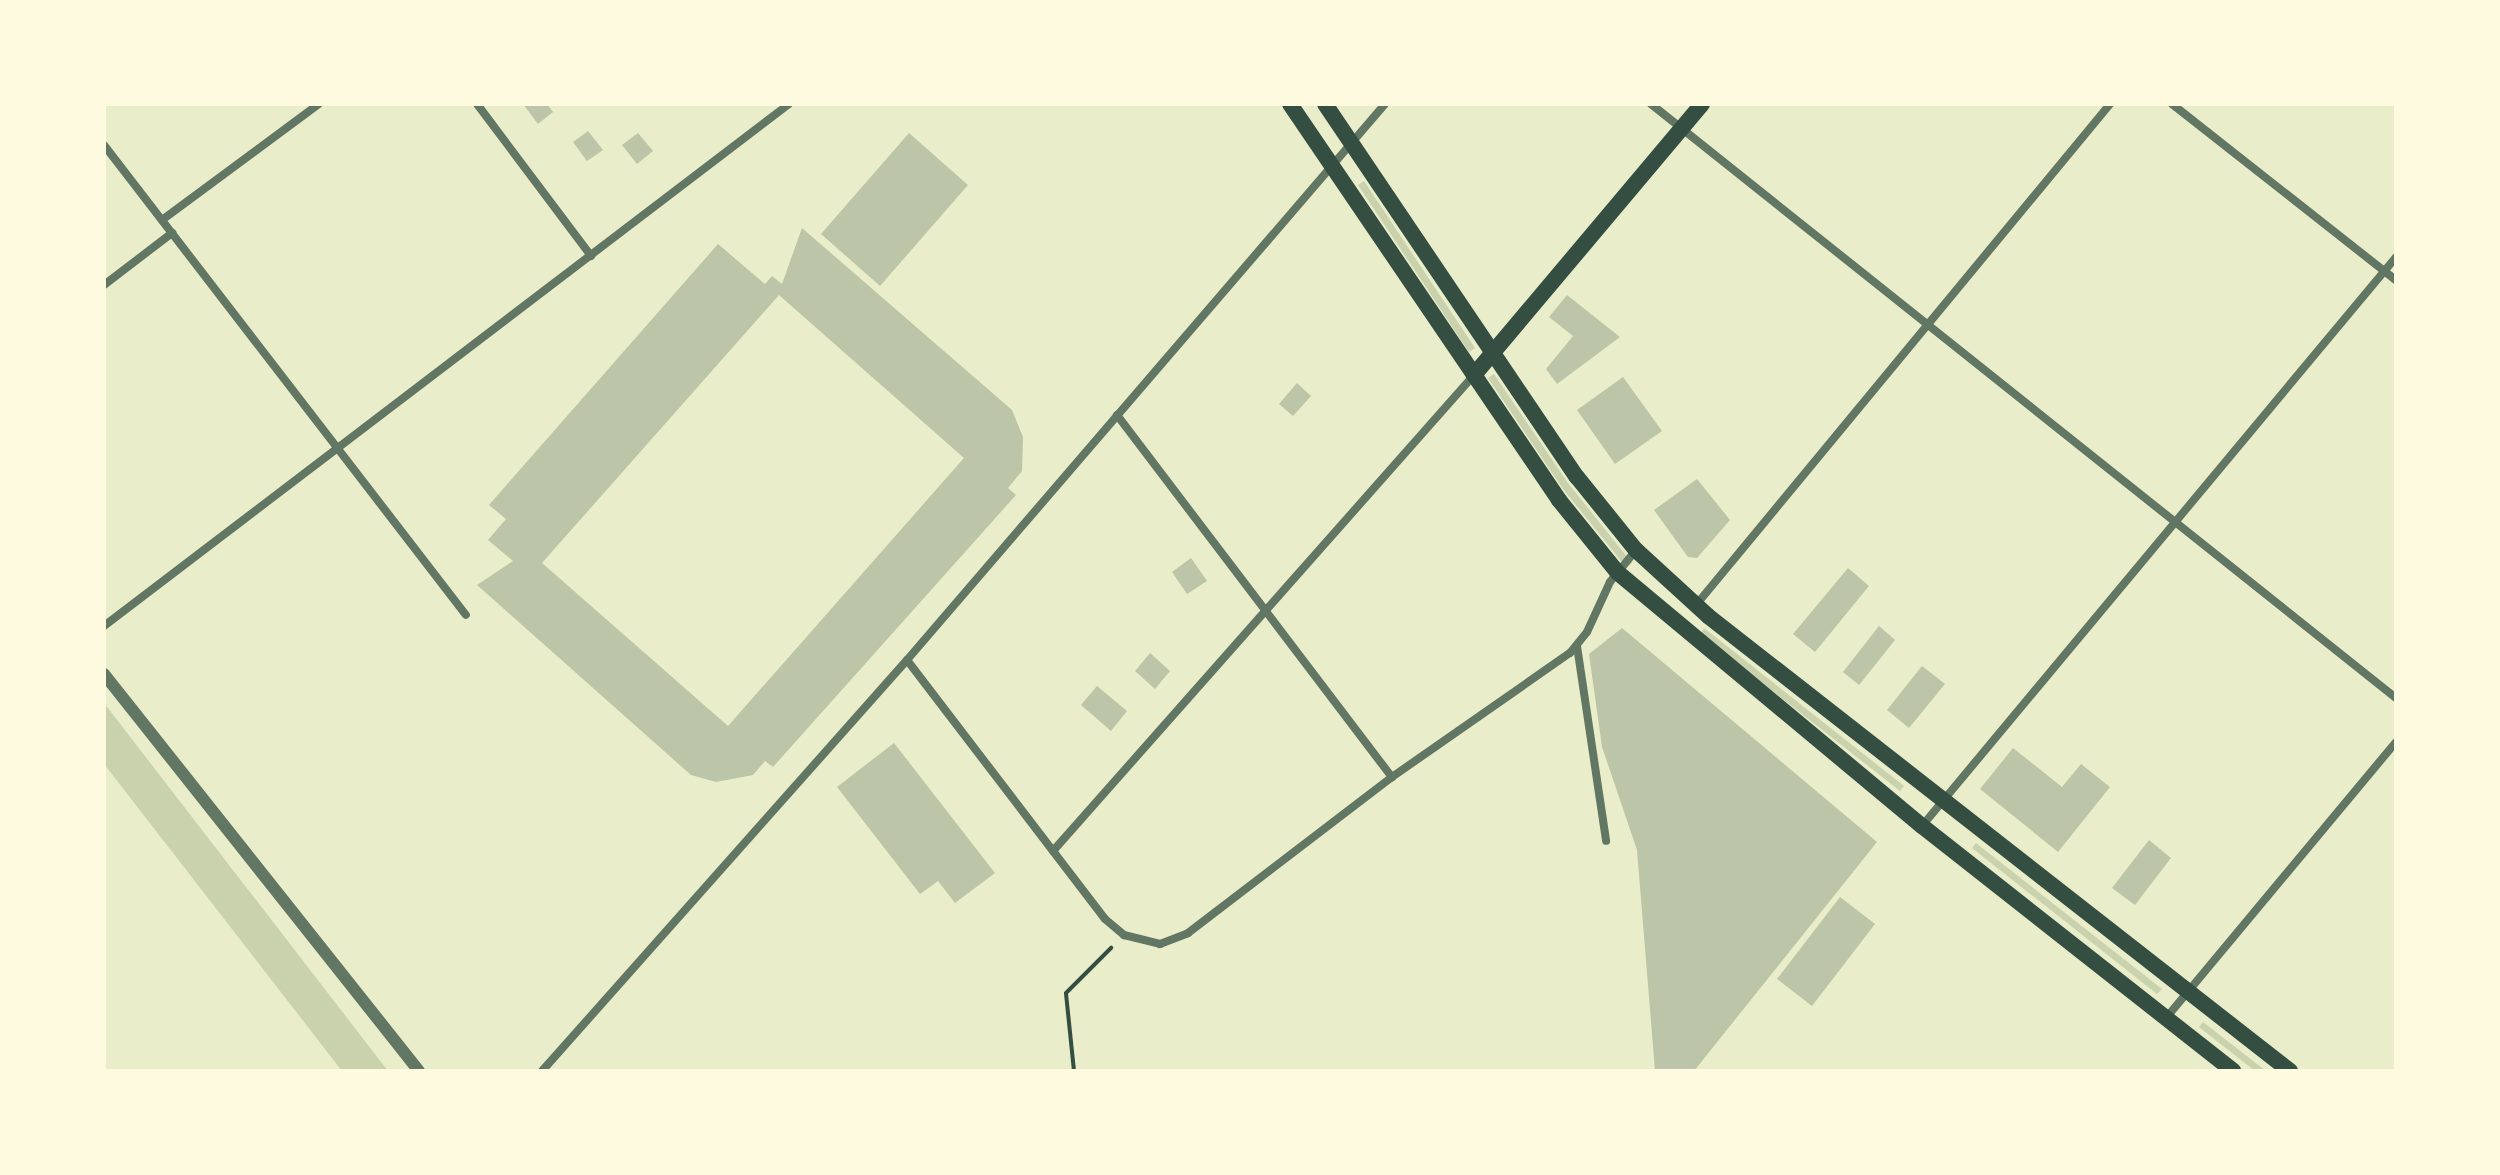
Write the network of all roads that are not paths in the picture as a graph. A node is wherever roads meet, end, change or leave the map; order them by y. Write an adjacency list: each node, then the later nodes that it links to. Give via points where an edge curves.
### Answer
1 (319, 104): 15 (street)
2 (477, 104): 17 (street)
3 (789, 104): 17 (street)
4 (1290, 104): 14 (main road)
5 (1325, 104): 12 (main road)
6 (1385, 104): 12 (street)
7 (1651, 104): 11 (street)
8 (1702, 104): 11 (main road)
9 (2110, 104): 22 (street)
10 (2172, 104): 19 (street)
11 (1681, 128): 22 (street); 23 (main road)
12 (1352, 144): 14 (street); 23 (main road)
13 (104, 145): 15 (street)
14 (1330, 164): 24 (main road); 25 (street)
15 (162, 220): 16 (street)
16 (172, 233): 21 (street); 26 (street)
17 (591, 256): 26 (street)
18 (2396, 257): 19 (street)
19 (2384, 271): 20 (street); 27 (street)
20 (2396, 280)
21 (104, 285)
22 (1927, 324): 27 (street); 30 (street)
23 (1493, 353): 24 (main road); 28 (main road, via 1577,477)
24 (1474, 375): 29 (main road, via 1559,500); 31 (street)
25 (1117, 415): 31 (street); 35 (street)
26 (338, 450): 32 (street); 33 (street)
27 (2176, 524): 37 (street); 40 (street)
28 (1636, 550): 29 (street); 30 (main road)
29 (1617, 572): 34 (street); 41 (main road)
30 (1696, 606): 40 (main road)
31 (1262, 610): 39 (street); 43 (street)
32 (466, 615)
33 (104, 626)
34 (1577, 646): 39 (street); 42 (street)
35 (907, 660): 43 (street); 47 (street)
36 (104, 674): 46 (street)
37 (2396, 698)
38 (2396, 742): 44 (street)
39 (1392, 777): 43 (street, via 1188,933 1160,944 1124,935 1105,919)
40 (1944, 802): 41 (street); 44 (main road)
41 (1922, 826): 45 (main road)
42 (1606, 841)
43 (1053, 851)
44 (2186, 990): 45 (street); 49 (main road)
45 (2166, 1018): 48 (main road)
46 (419, 1071)
47 (542, 1071)
48 (2233, 1071)
49 (2290, 1071)

